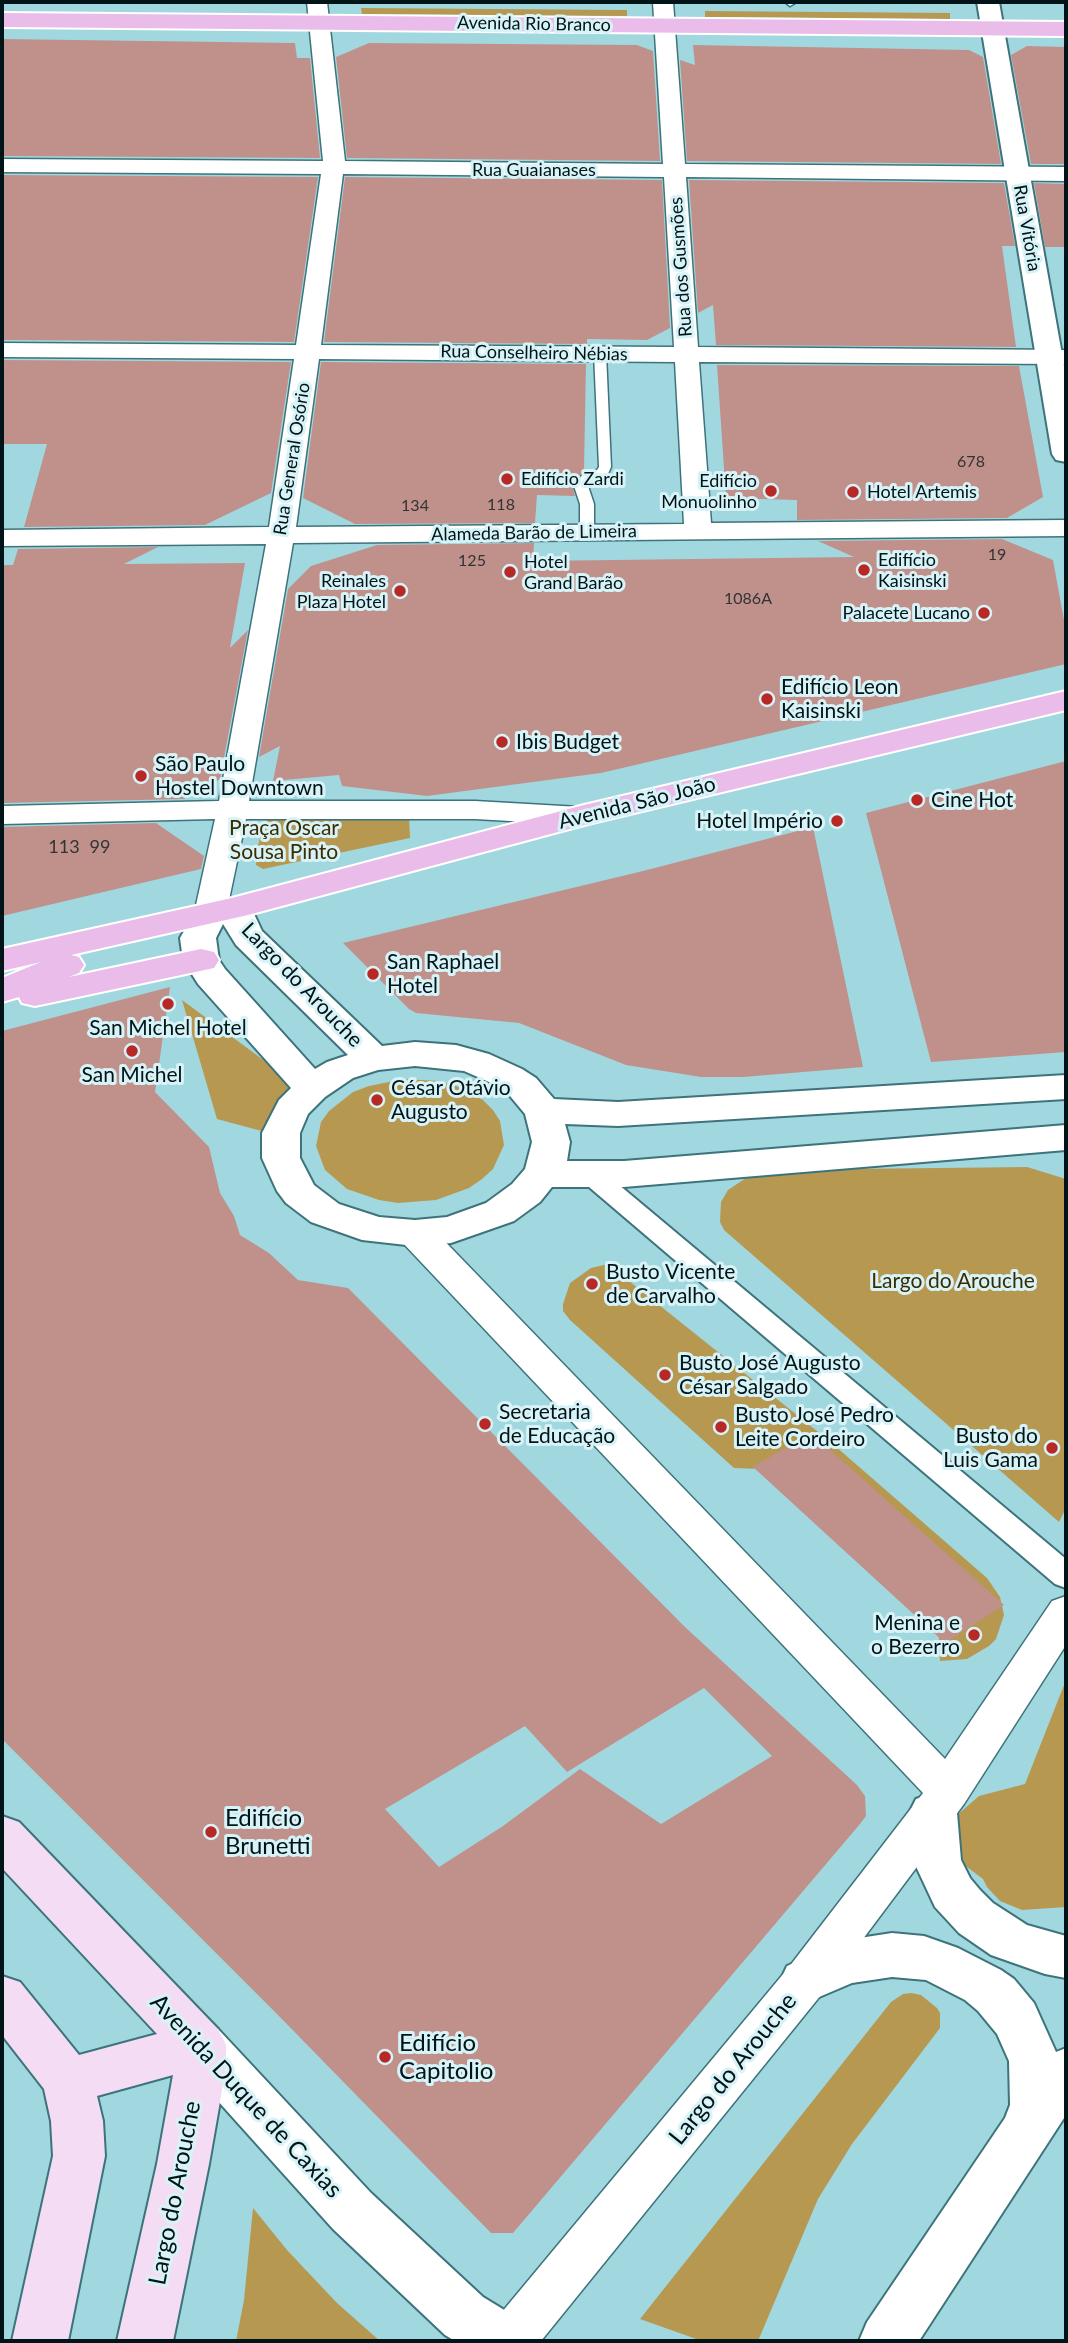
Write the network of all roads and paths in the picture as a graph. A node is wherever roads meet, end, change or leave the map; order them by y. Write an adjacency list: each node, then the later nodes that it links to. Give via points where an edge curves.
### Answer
1 (645, 2): 2 (main road)
2 (663, 2): 3 (main road); 11 (street, Rua dos Gusmões)
3 (690, 2)
4 (790, 2): 5 (main road); 6 (main road)
5 (765, 3)
6 (817, 3)
7 (962, 4): 8 (main road, Avenida Rio Branco)
8 (995, 10): 11 (main road, Avenida Rio Branco); 12 (main road, Avenida Rio Branco); 16 (street, Rua Vitória)
9 (319, 12): 10 (main road, Avenida Rio Branco); 11 (main road, Avenida Rio Branco); 14 (street, Rua General Osório)
10 (2, 20)
11 (664, 26): 15 (street, Rua dos Gusmões)
12 (1066, 29)
13 (2, 165): 14 (street, Rua Guaianases)
14 (334, 168): 15 (street, Rua Guaianases); 19 (street, Rua General Osório)
15 (674, 171): 16 (street, Rua Guaianases); 21 (street, Rua dos Gusmões)
16 (1018, 174): 17 (street, Rua Guaianases); 22 (street, Rua Vitória)
17 (1066, 174)
18 (2, 350): 19 (street, Rua Conselheiro Nébias)
19 (308, 351): 20 (street, Rua Conselheiro Nébias); 27 (street, Rua General Osório)
20 (600, 353): 21 (street, Rua Conselheiro Nébias); 26 (lane, via 605,467 581,486)
21 (688, 355): 22 (street, Rua Conselheiro Nébias); 25 (street, Rua dos Gusmões)
22 (1058, 356): 23 (street, Rua Vitória)
23 (1066, 454)
24 (1066, 528): 25 (street, Alameda Barão de Limeira)
25 (698, 531): 26 (street, Alameda Barão de Limeira)
26 (587, 533): 27 (street, Alameda Barão de Limeira)
27 (280, 536): 28 (street, Alameda Barão de Limeira); 30 (street, Rua General Osório)
28 (2, 538)
29 (1066, 701): 32 (main road, Avenida São João)
30 (231, 810): 31 (street); 32 (street, via 475,810); 33 (street, Rua General Osório)
31 (2, 815)
32 (580, 816): 33 (main road, Avenida São João)
33 (223, 911): 34 (main road, Avenida São João); 35 (street, via 198,938); 36 (main road, Avenida São João); 38 (street, Largo do Arouche, via 238,920 248,937)
34 (2, 960)
35 (201, 960): 37 (main road); 40 (street)
36 (2, 991)
37 (2, 1002)
38 (374, 1059): 40 (street, via 340,1070); 41 (street, via 415,1054 476,1062 516,1082)
39 (1066, 1087): 41 (street, via 618,1114)
40 (312, 1088): 45 (street, via 292,1109 281,1133 281,1158 291,1182 312,1204 341,1220 376,1230)
41 (543, 1111): 43 (street, via 551,1142)
42 (1066, 1138): 44 (street)
43 (541, 1174): 44 (street); 45 (street, via 520,1198 485,1219 451,1230)
44 (591, 1175): 46 (street)
45 (415, 1233): 48 (street, via 817,1656)
46 (1066, 1576)
47 (1066, 1612): 48 (street, Largo do Arouche)
48 (941, 1802): 50 (street, via 933,1845 952,1892 976,1918 1009,1940); 51 (street, Largo do Arouche)
49 (2, 1836): 53 (main road, Avenida Duque de Caxias)
50 (1066, 1957)
51 (805, 1981): 56 (street, via 853,1960 892,1955 940,1963 983,1985 1016,2019 1035,2061 1036,2105); 60 (street, Largo do Arouche)
52 (2, 1998): 55 (main road)
53 (200, 2045): 55 (main road); 58 (main road, Largo do Arouche, via 183,2164); 59 (street, Avenida Duque de Caxias, via 352,2211 464,2316)
54 (1066, 2071): 56 (street)
55 (68, 2081): 57 (main road, via 79,2156)
56 (1026, 2133): 61 (street)
57 (40, 2341)
58 (145, 2341)
59 (504, 2341)
60 (510, 2341)
61 (887, 2341)

